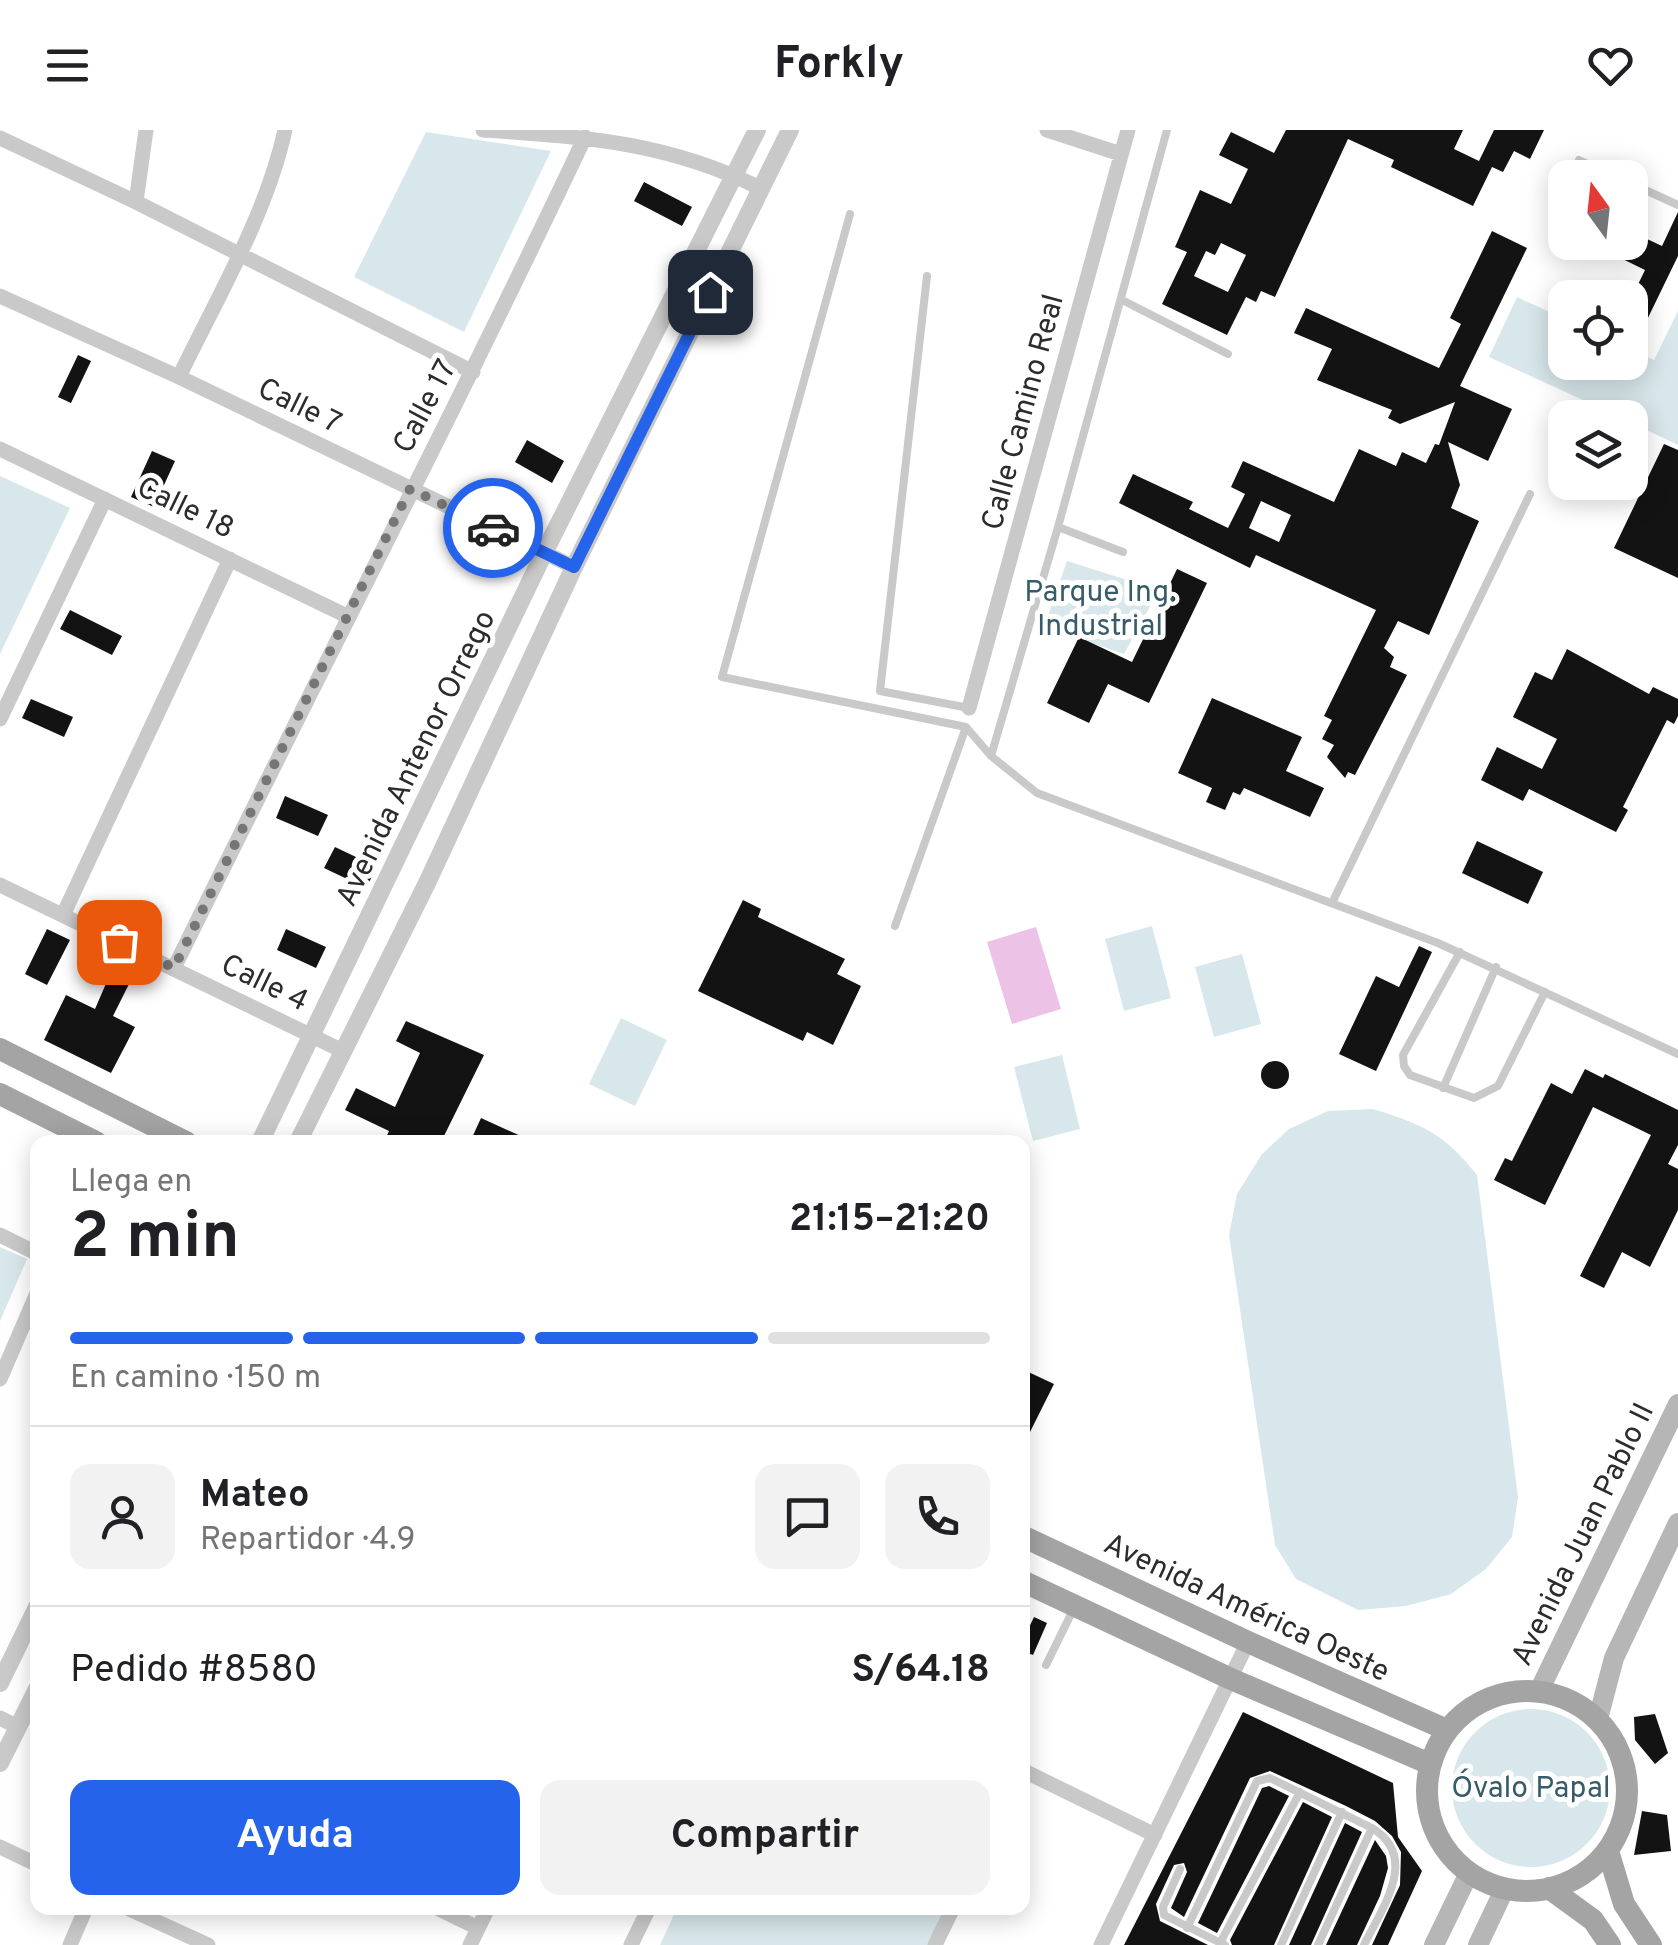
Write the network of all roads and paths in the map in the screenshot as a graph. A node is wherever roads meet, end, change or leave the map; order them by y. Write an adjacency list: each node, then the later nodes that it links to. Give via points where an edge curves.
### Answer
1 (146, 130): 15 (street)
2 (284, 130): 18 (street, via 278,164)
3 (482, 130): 9 (street)
4 (757, 130): 12 (street, Avenida Antenor Orrego)
5 (790, 130): 13 (street, Avenida Antenor Orrego)
6 (1047, 130): 11 (street)
7 (1128, 130): 11 (street, Calle Camino Real)
8 (1168, 130): 21 (lane)
9 (585, 137): 12 (street, via 664,150); 23 (street, Calle 17)
10 (0, 138): 15 (street)
11 (1122, 154): 35 (street, Calle Camino Real)
12 (735, 176): 13 (street); 30 (street, Avenida Antenor Orrego)
13 (762, 190): 33 (street, Avenida Antenor Orrego)
14 (1648, 191): 16 (lane)
15 (136, 202): 18 (street)
16 (1678, 205)
17 (850, 214): 37 (lane, via 722,677)
18 (239, 254): 23 (street); 24 (street)
19 (928, 276): 35 (lane, via 880,692)
20 (0, 296): 24 (street, Calle 7)
21 (1122, 300): 22 (lane); 29 (lane)
22 (1228, 354)
23 (474, 372): 26 (street, Calle 17)
24 (179, 377): 26 (street, Calle 7)
25 (0, 449): 28 (street, Calle 18)
26 (410, 489): 30 (street, Calle 7); 34 (street, Calle 17)
27 (1530, 494): 40 (lane)
28 (105, 498): 32 (street, Calle 18); 36 (street)
29 (1058, 528): 31 (lane); 38 (lane)
30 (544, 552): 33 (street, Calle 7); 47 (street, Avenida Antenor Orrego)
31 (1124, 552)
32 (230, 559): 34 (street, Calle 18); 41 (street)
33 (574, 567): 49 (street, Avenida Antenor Orrego)
34 (348, 616): 45 (street, Calle 17)
35 (969, 708)
36 (0, 718)
37 (966, 727): 38 (lane); 42 (lane)
38 (990, 756): 40 (lane, via 1037,793)
39 (0, 885): 41 (street, Calle 4)
40 (1332, 903): 43 (lane)
41 (64, 915): 45 (street, Calle 4)
42 (895, 926)
43 (1460, 952): 44 (lane); 51 (lane, via 1404,1056 1410,1075)
44 (1496, 967): 46 (lane); 51 (lane)
45 (174, 968): 47 (street, Calle 4)
46 (1546, 992): 50 (lane); 51 (lane, via 1498,1086 1474,1098)
47 (314, 1036): 49 (street, Calle 4); 55 (street, Avenida Antenor Orrego)
48 (0, 1049): 54 (main road)
49 (343, 1051): 56 (street, Avenida Antenor Orrego)
50 (1678, 1054)
51 (1443, 1088)
52 (0, 1094): 53 (main road)
53 (82, 1135)
54 (172, 1135)
55 (264, 1135)
56 (301, 1135)
57 (0, 1235): 58 (street)
58 (30, 1250)
59 (30, 1328): 60 (street)
60 (0, 1378)
61 (1678, 1404): 71 (main road, Avenida Juan Pablo II)
62 (1678, 1523): 74 (main road, via 1614,1658)
63 (1030, 1540): 67 (main road, Avenida América Oeste)
64 (1030, 1585): 65 (main road)
65 (1076, 1606): 68 (lane); 69 (main road)
66 (30, 1622): 70 (street)
67 (1248, 1642): 69 (street); 76 (main road, Avenida América Oeste)
68 (1046, 1666)
69 (1231, 1679): 78 (main road); 83 (street)
70 (0, 1683)
71 (1540, 1691): 74 (main road, via 1571,1700); 76 (main road, via 1505,1693 1473,1707)
72 (30, 1703): 75 (street)
73 (0, 1718): 75 (street)
74 (1598, 1719): 85 (main road, via 1616,1742 1628,1798)
75 (18, 1727): 77 (street)
76 (1447, 1730): 78 (main road)
77 (0, 1763)
78 (1430, 1764): 88 (main road, via 1432,1824 1446,1851)
79 (1030, 1776): 83 (street)
80 (1300, 1792): 81 (lane); 98 (lane, via 1270,1778 1257,1781); 99 (lane)
81 (1342, 1812): 82 (lane); 106 (lane)
82 (1372, 1828): 107 (lane); 108 (lane, via 1392,1846 1395,1881)
83 (1155, 1835): 105 (street)
84 (0, 1847): 86 (street)
85 (1608, 1851): 90 (main road, via 1571,1881); 112 (main road, via 1624,1904)
86 (30, 1861)
87 (1180, 1869): 98 (lane, via 1163,1912)
88 (1469, 1872): 89 (main road); 109 (main road)
89 (1505, 1888): 90 (main road); 110 (main road)
90 (1549, 1888): 111 (main road, via 1593,1920)
91 (83, 1915): 100 (street)
92 (142, 1915): 101 (street)
93 (451, 1915): 97 (street)
94 (484, 1915): 97 (street)
95 (646, 1915): 103 (street)
96 (950, 1915): 104 (street)
97 (478, 1928): 102 (street)
98 (1187, 1928): 99 (lane)
99 (1222, 1944)
100 (70, 1945)
101 (208, 1945)
102 (470, 1945)
103 (632, 1945)
104 (935, 1945)
105 (1101, 1945)
106 (1281, 1945)
107 (1318, 1945)
108 (1364, 1945)
109 (1434, 1945)
110 (1478, 1945)
111 (1610, 1945)
112 (1651, 1945)

